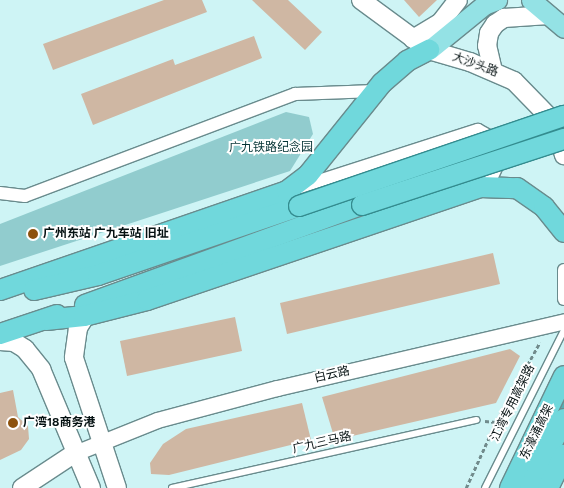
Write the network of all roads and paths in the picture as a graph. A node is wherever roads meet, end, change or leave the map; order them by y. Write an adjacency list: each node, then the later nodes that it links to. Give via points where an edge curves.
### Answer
1 (361, 0): 7 (main road, 大沙头路)
2 (458, 0): 7 (main road)
3 (497, 0): 7 (main road)
4 (531, 0): 5 (main road)
5 (549, 15): 6 (main road); 8 (main road, via 504,18 495,24 489,33 487,46)
6 (564, 28)
7 (421, 44): 8 (main road, 大沙头路); 9 (highway)
8 (493, 71): 12 (main road, 大沙头路, via 514,81 549,116)
9 (375, 91): 14 (street, via 295,94 25,196); 15 (highway)
10 (564, 116): 15 (highway, bridge)
11 (564, 139): 21 (highway, bridge, via 362,204)
12 (564, 155)
13 (480, 186): 15 (street, via 490,181 497,166 489,136 478,130); 16 (highway, via 517,188 544,207); 21 (highway, via 147,300)
14 (0, 193)
15 (293, 199): 18 (highway); 19 (highway, via 98,275)
16 (563, 234)
17 (564, 270): 20 (street)
18 (0, 290)
19 (0, 296)
20 (564, 299)
21 (90, 308): 25 (highway); 30 (main road, via 74,343 74,358)
22 (564, 321): 23 (street, 白云路)
23 (539, 326): 30 (street, 白云路, via 157,420); 37 (path, via 540,342 496,422)
24 (564, 330): 38 (lane, 江湾专用高架路)
25 (0, 334)
26 (0, 341): 31 (main road, via 14,342 35,358)
27 (564, 376): 39 (highway, 东濠涌高架)
28 (476, 420): 36 (lane, 广九三马路)
29 (564, 420): 40 (highway, 东濠涌高架)
30 (103, 442): 31 (street, 白云路); 34 (main road); 35 (main road)
31 (75, 453): 33 (main road, 白云路); 34 (main road)
32 (564, 455): 41 (highway)
33 (22, 488)
34 (92, 488)
35 (117, 488)
36 (172, 488)
37 (466, 488)
38 (485, 488)
39 (510, 488)
40 (530, 488)
41 (548, 488)

